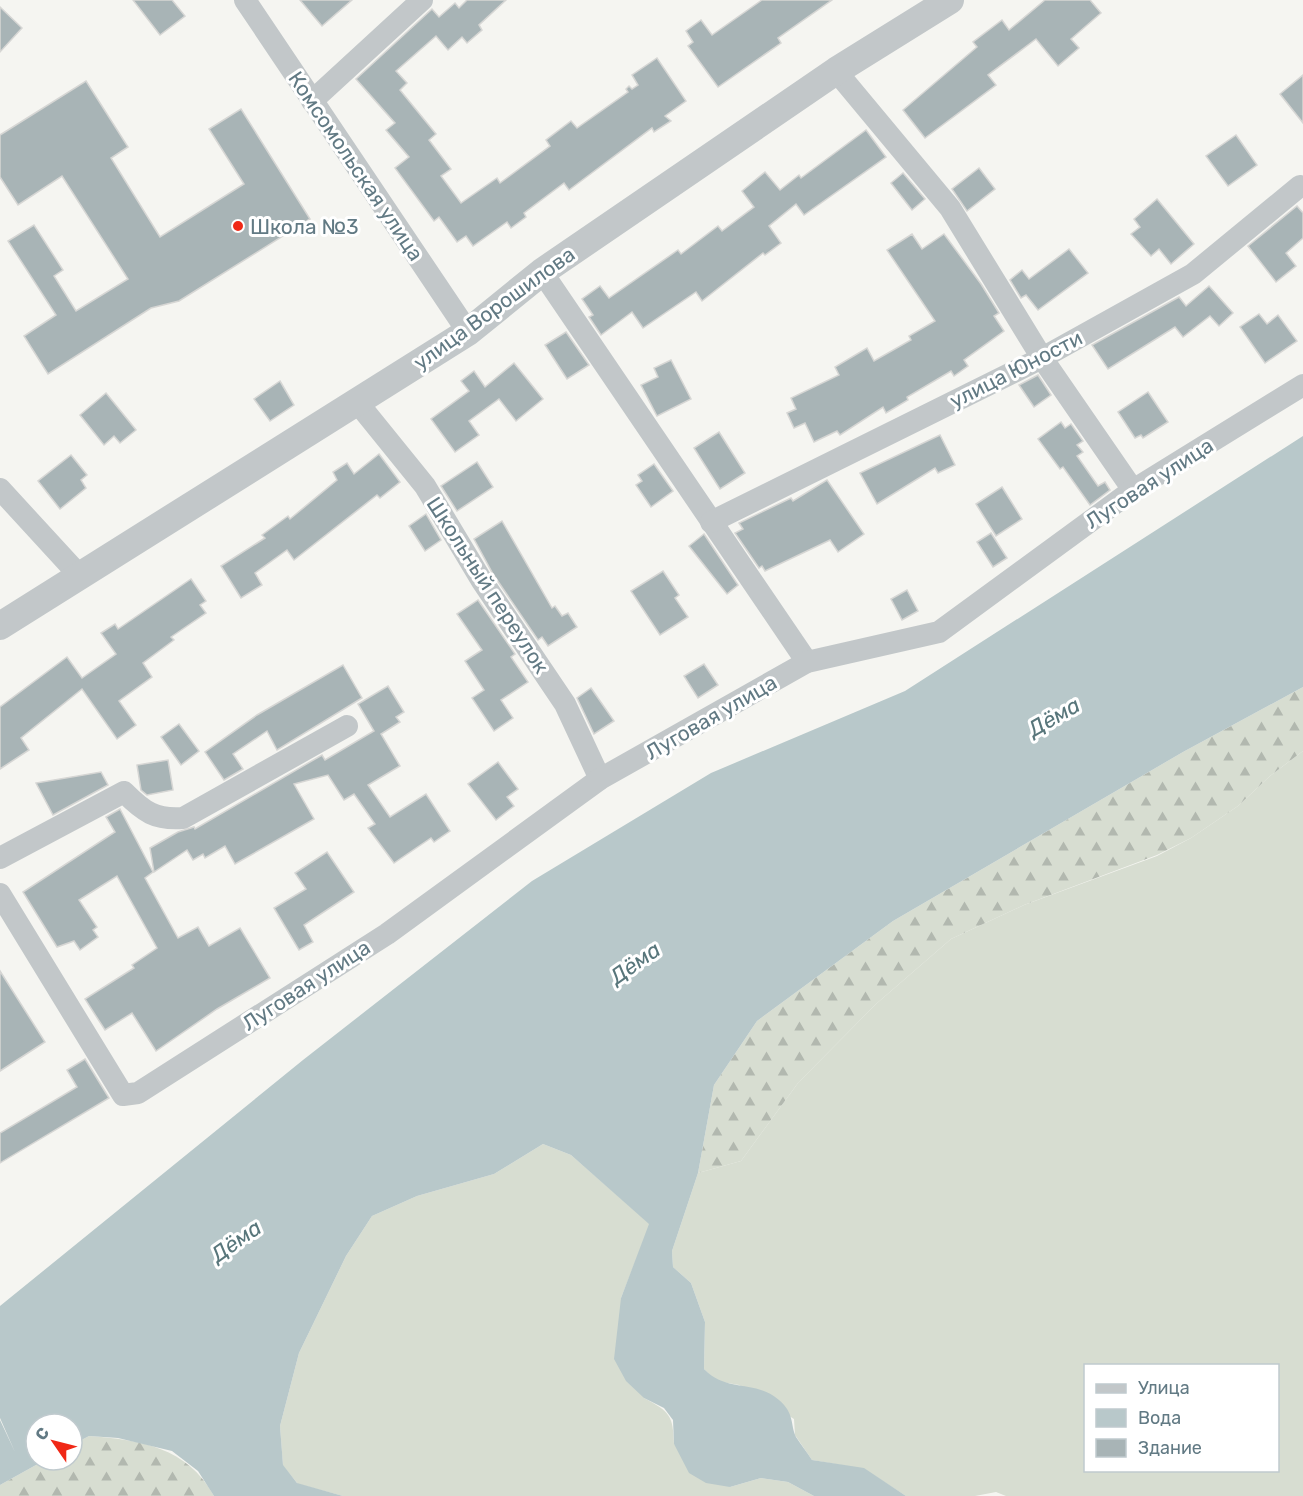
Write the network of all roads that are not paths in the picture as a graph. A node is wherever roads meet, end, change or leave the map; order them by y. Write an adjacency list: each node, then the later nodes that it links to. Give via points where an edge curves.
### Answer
1 (245, 0): 5 (street, Комсомольская улица)
2 (422, 0): 5 (street)
3 (950, 0): 4 (street, улица Ворошилова)
4 (836, 71): 7 (street, улица Ворошилова); 9 (street, via 950,208)
5 (312, 100): 8 (street, Комсомольская улица)
6 (1300, 186): 9 (street, улица Юности, via 1192,274)
7 (542, 272): 8 (street, улица Ворошилова); 14 (street)
8 (468, 332): 11 (street, улица Ворошилова)
9 (1042, 358): 13 (street); 14 (street, улица Юности)
10 (1303, 385): 13 (street, Луговая улица)
11 (357, 402): 15 (street, улица Ворошилова); 19 (street, Школьный переулок, via 425,486 482,581 565,704)
12 (0, 489): 15 (street)
13 (1133, 490): 17 (street, Луговая улица, via 939,632)
14 (711, 522): 17 (street)
15 (79, 574): 16 (street, улица Ворошилова)
16 (0, 626)
17 (807, 662): 19 (street, Луговая улица)
18 (347, 726): 20 (street, via 183,818 164,819 139,807 124,792)
19 (600, 779): 21 (street, Луговая улица, via 387,934 138,1094 123,1095)
20 (0, 858)
21 (0, 894)

